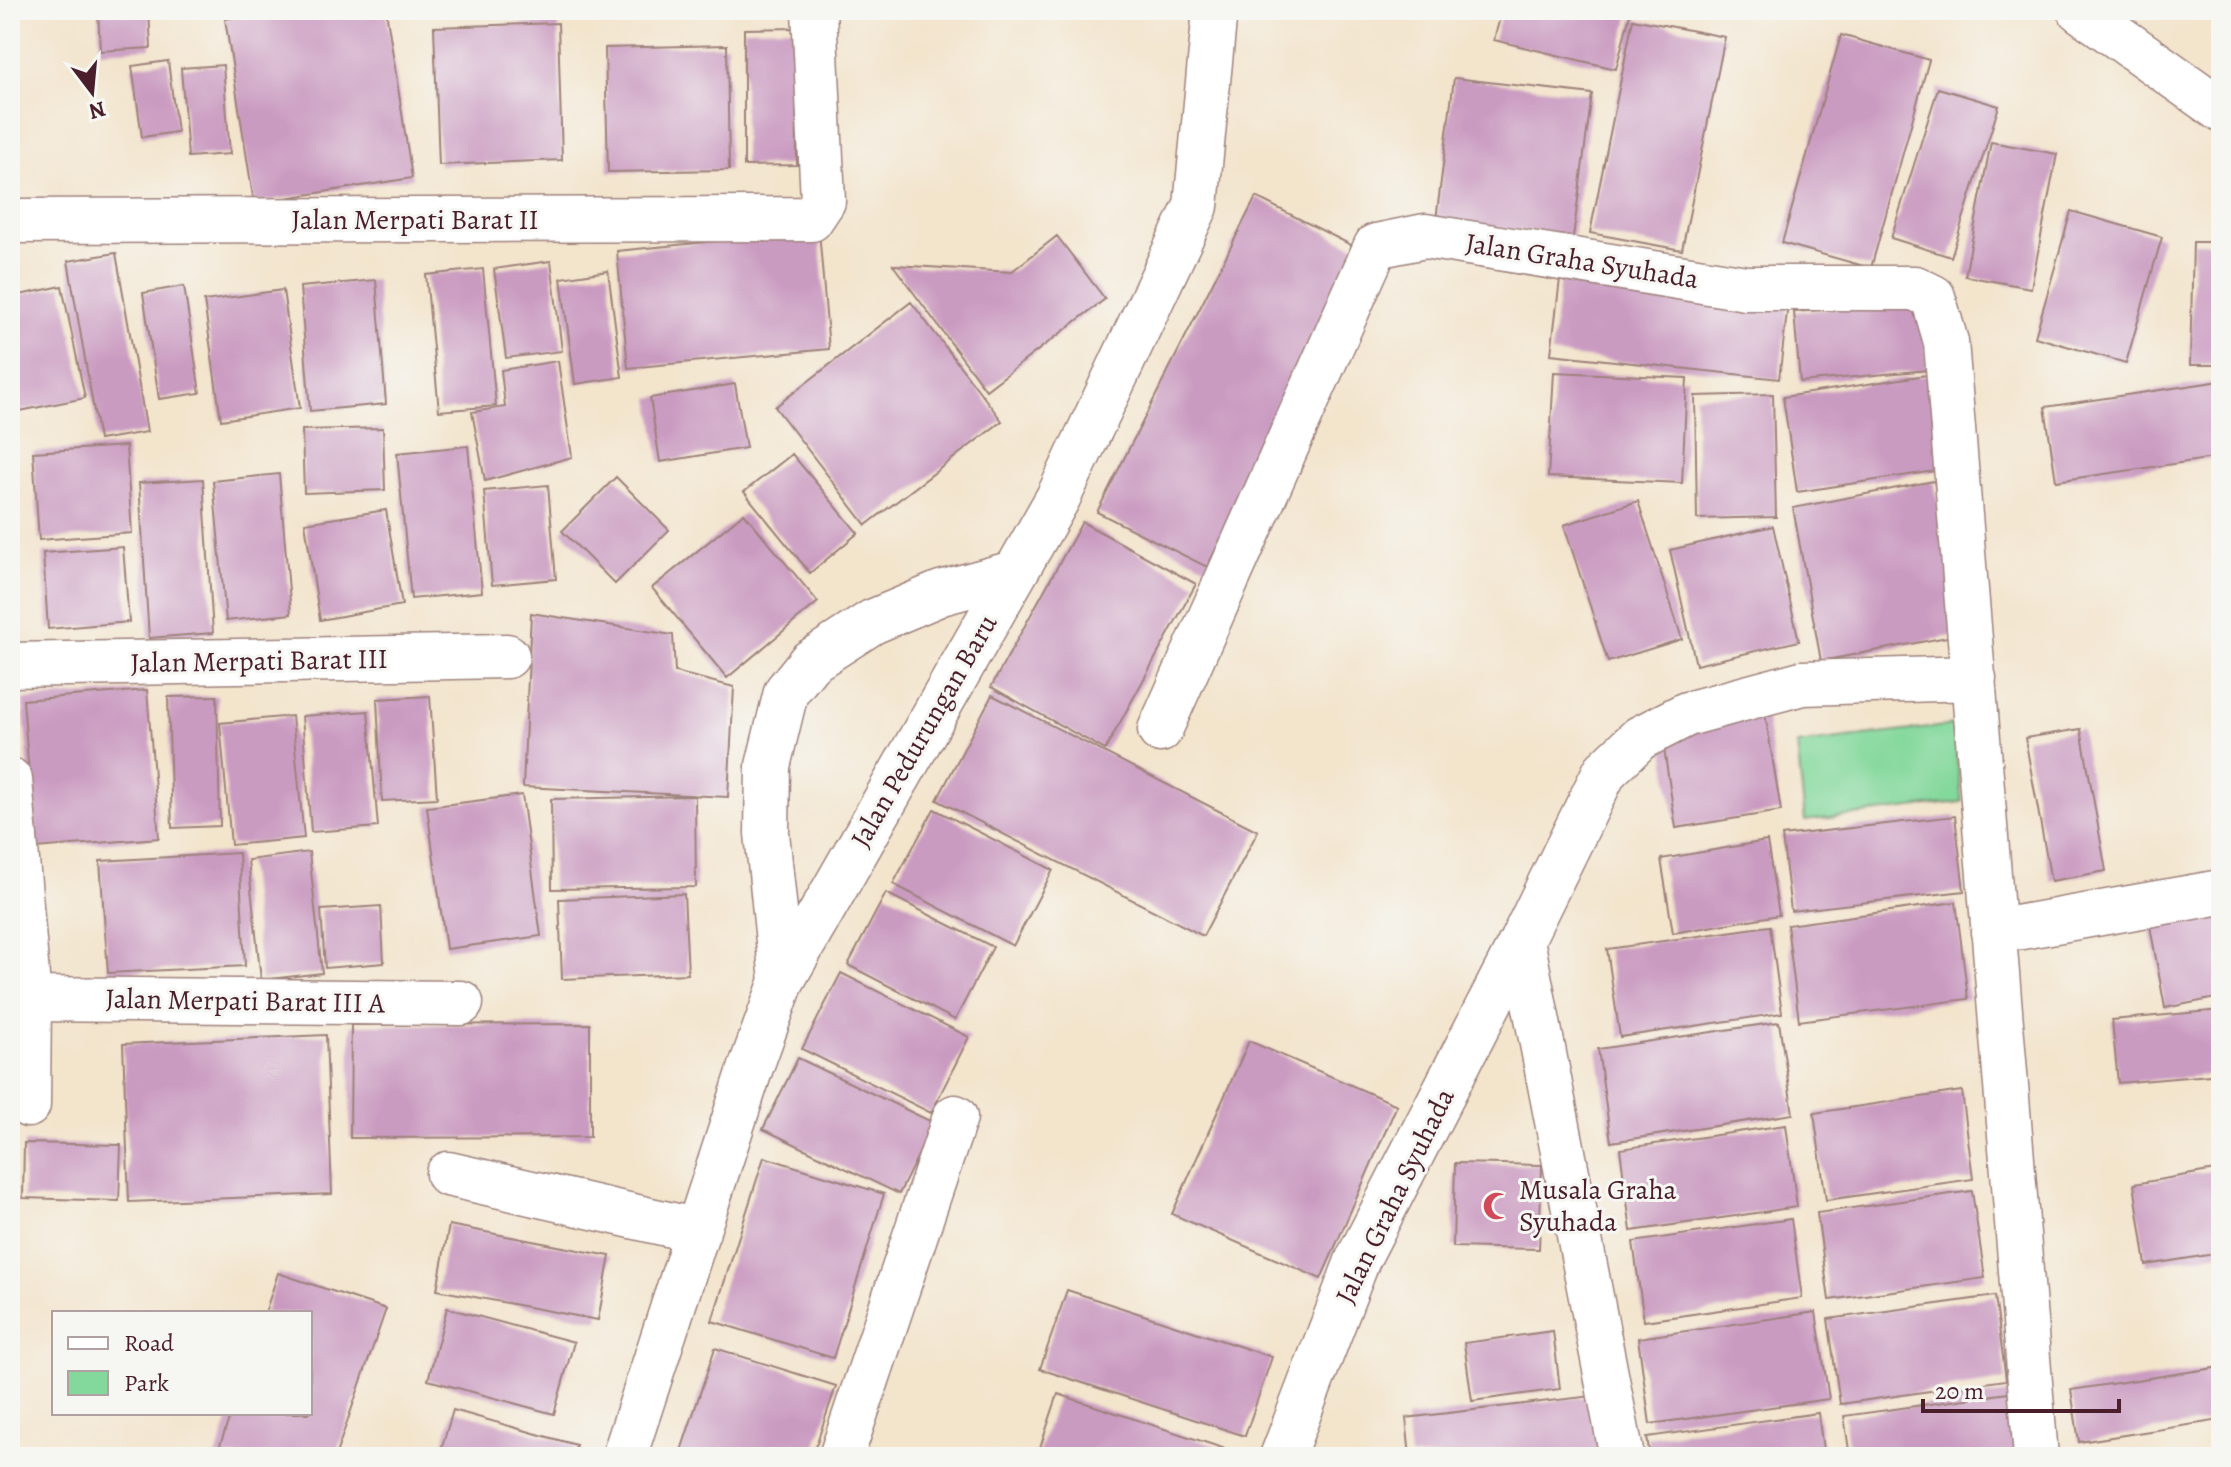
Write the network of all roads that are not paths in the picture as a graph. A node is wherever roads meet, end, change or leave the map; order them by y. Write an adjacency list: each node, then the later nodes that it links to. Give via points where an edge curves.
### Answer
1 (814, 10): 5 (street, Jalan Merpati Barat II, via 823,201 811,219)
2 (1215, 10): 6 (street, Jalan Pedurungan Baru, via 1196,206 1058,498)
3 (2080, 10): 4 (street)
4 (2221, 110)
5 (10, 221)
6 (1014, 573): 15 (street, Jalan Pedurungan Baru); 15 (street, via 941,593 872,622 810,662 786,692 768,766 767,833)
7 (507, 656): 8 (street, Jalan Merpati Barat III)
8 (10, 665)
9 (1974, 678): 10 (street, Jalan Graha Syuhada, via 1946,342 1933,297 1915,288 1746,288 1425,236 1376,246); 13 (street, Jalan Graha Syuhada); 14 (street, Jalan Graha Syuhada, via 1802,683 1687,714 1640,738 1605,771)
10 (1160, 730)
11 (10, 780): 16 (street)
12 (2221, 892): 13 (street)
13 (1993, 932): 26 (street, Jalan Graha Syuhada)
14 (1522, 940): 24 (street, Jalan Graha Syuhada, via 1358,1259); 25 (street)
15 (782, 981): 21 (street, Jalan Pedurungan Baru)
16 (29, 999): 17 (street, Jalan Merpati Barat III A); 18 (street)
17 (461, 1003)
18 (28, 1105)
19 (955, 1117): 23 (street)
20 (448, 1174): 21 (street)
21 (698, 1231): 22 (street, Jalan Pedurungan Baru)
22 (624, 1457)
23 (841, 1457)
24 (1282, 1457)
25 (1622, 1457)
26 (2036, 1457)

